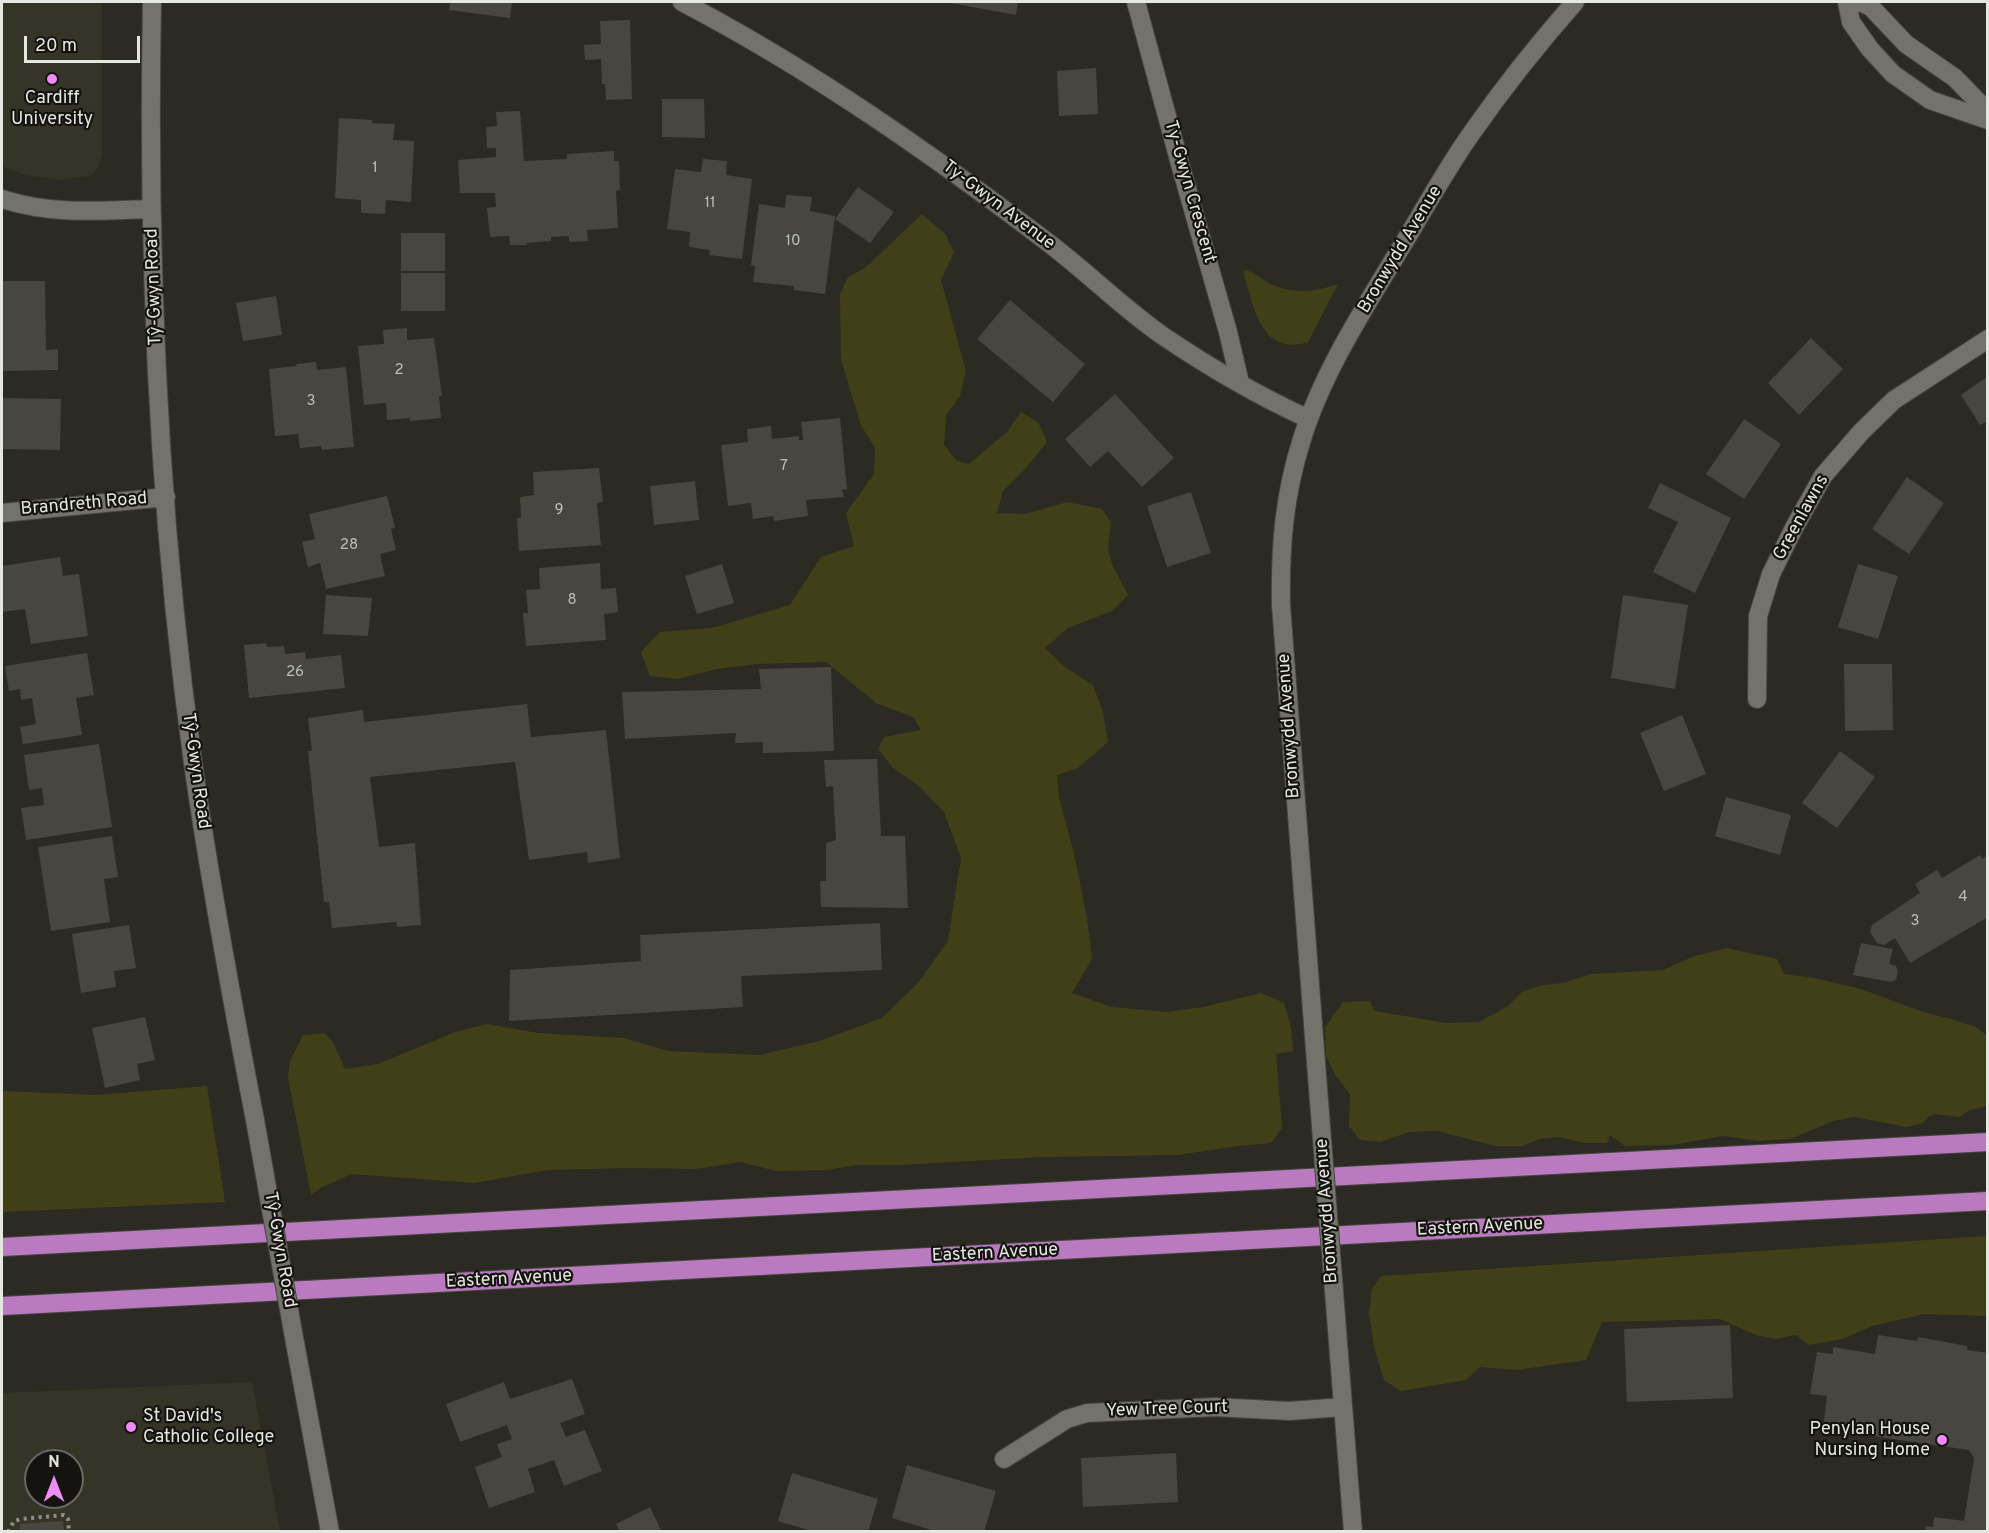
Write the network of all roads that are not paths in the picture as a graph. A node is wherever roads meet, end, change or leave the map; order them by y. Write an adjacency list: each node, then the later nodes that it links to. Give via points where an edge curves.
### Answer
1 (152, 2): 10 (street, Tŷ-Gwyn Road)
2 (682, 2): 12 (street, Ty-Gwyn Avenue, via 853,102 961,177 1162,335)
3 (1136, 2): 12 (street, Ty-Gwyn Crescent)
4 (1575, 2): 13 (street, Bronwydd Avenue, via 1470,135 1377,287)
5 (1847, 2): 8 (street, via 1851,22 1893,74 1930,100)
6 (1860, 2): 7 (street, via 1871,7 1906,44 1955,78)
7 (1988, 112)
8 (1988, 120)
9 (2, 200): 10 (street, via 52,211)
10 (152, 209): 14 (street, Tŷ-Gwyn Road)
11 (1988, 339): 16 (street, Greenlawns, via 1894,400 1823,476 1771,574 1758,616)
12 (1240, 383): 13 (street, Ty-Gwyn Avenue)
13 (1309, 419): 21 (street, Bronwydd Avenue, bridge, via 1291,480 1281,563 1289,721)
14 (166, 497): 15 (street, Brandreth Road); 23 (street, Tŷ-Gwyn Road, bridge, via 193,764)
15 (2, 513)
16 (1757, 699)
17 (1988, 1142): 19 (highway)
18 (1988, 1201): 20 (highway, Eastern Avenue)
19 (2, 1247)
20 (2, 1306)
21 (1343, 1407): 22 (street, Yew Tree Court, via 1086,1413 1067,1419); 24 (street, Bronwydd Avenue)
22 (1004, 1459)
23 (330, 1532)
24 (1353, 1532)

